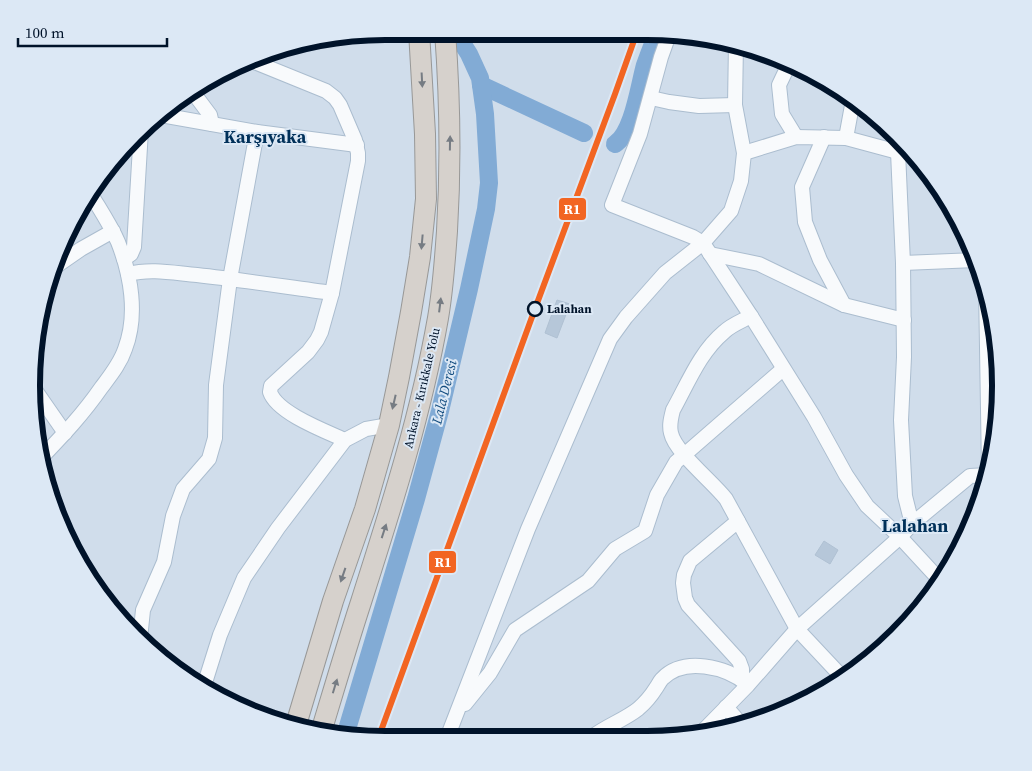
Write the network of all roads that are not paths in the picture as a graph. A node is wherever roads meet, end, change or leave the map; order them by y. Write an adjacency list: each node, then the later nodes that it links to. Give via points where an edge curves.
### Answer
1 (420, 40): 38 (highway, Ankara - Kırıkkale Yolu, one-way to 38, via 426,199 419,266)
2 (446, 40): 58 (highway, Ankara - Kırıkkale Yolu, one-way to 2, via 411,441 438,316 449,198)
3 (667, 41): 8 (street)
4 (736, 52): 9 (street)
5 (259, 64): 18 (street, via 332,94)
6 (786, 70): 14 (street, via 779,85 782,114)
7 (196, 97): 12 (street, via 210,115)
8 (651, 98): 9 (street, via 699,106); 24 (street, via 612,205 693,237)
9 (735, 105): 21 (street)
10 (852, 107): 16 (street)
11 (169, 116): 12 (street)
12 (212, 124): 13 (street)
13 (257, 132): 18 (street); 30 (street)
14 (796, 137): 15 (street); 21 (street)
15 (824, 137): 16 (street); 32 (street, via 802,187 805,222 820,260)
16 (846, 138): 19 (street)
17 (140, 142): 25 (street, via 134,247)
18 (357, 145): 31 (street, via 358,162)
19 (896, 147)
20 (898, 149): 28 (street)
21 (744, 153): 24 (street, via 741,181 731,211)
22 (94, 200): 23 (street)
23 (113, 231): 25 (street); 26 (street)
24 (706, 249): 32 (street, via 759,264); 33 (street); 55 (street, via 664,273 610,339 528,529)
25 (124, 259): 29 (street)
26 (63, 260)
27 (969, 260): 28 (street)
28 (903, 263): 34 (street)
29 (128, 274): 30 (street, via 154,271); 40 (street, via 132,314 125,350 115,370)
30 (230, 279): 31 (street); 50 (street, via 216,385 216,438 209,459 183,489 173,516 164,562 144,610)
31 (332, 293): 41 (street, via 317,340 271,386 270,392 292,416)
32 (844, 305): 34 (street)
33 (751, 316): 35 (street); 43 (street, via 725,330 706,350 673,410 670,433)
34 (904, 320): 46 (street, via 901,420 905,496)
35 (784, 369): 43 (street); 47 (street, via 867,506)
36 (991, 370): 39 (street)
37 (41, 399): 40 (street)
38 (389, 425): 41 (street, via 366,428); 56 (highway, Ankara - Kırıkkale Yolu, one-way to 56)
39 (989, 425)
40 (65, 433): 42 (street)
41 (345, 440): 52 (street, via 244,578 220,635)
42 (47, 452)
43 (684, 455): 45 (street, via 718,489); 55 (street, via 676,462 658,495 645,531 615,549 588,580 515,630 490,673)
44 (980, 475): 46 (street, via 970,476)
45 (738, 521): 49 (street); 53 (street, via 690,561 684,575 684,590 688,605 739,661)
46 (912, 524): 47 (street)
47 (900, 537): 48 (street); 49 (street)
48 (935, 575)
49 (797, 629): 51 (street); 53 (street)
50 (141, 630)
51 (838, 673)
52 (206, 680)
53 (745, 683): 54 (street); 61 (street, via 720,670 682,666 661,680 639,708)
54 (726, 707): 57 (street); 59 (street)
55 (456, 715): 60 (street)
56 (298, 719)
57 (736, 719)
58 (322, 725)
59 (709, 725)
60 (450, 731)
61 (602, 731)

